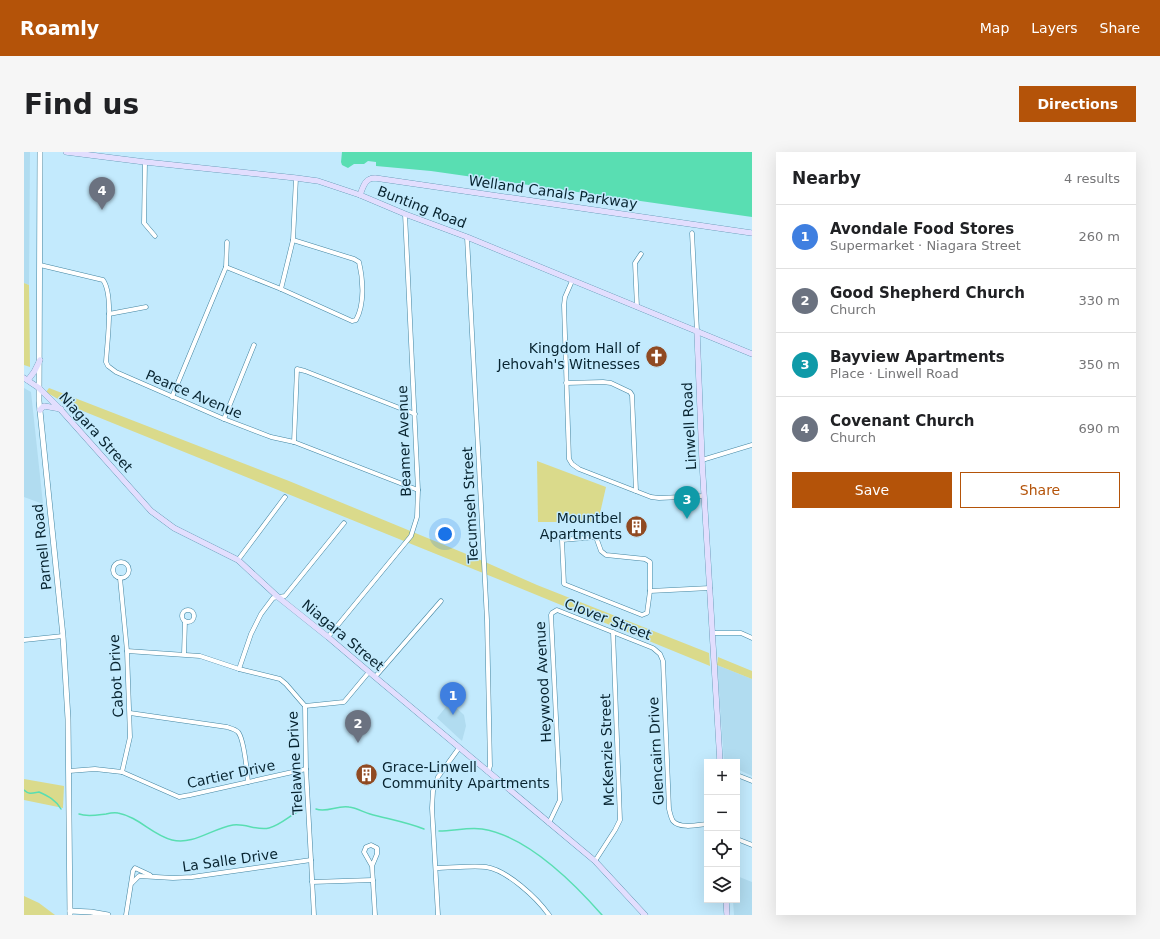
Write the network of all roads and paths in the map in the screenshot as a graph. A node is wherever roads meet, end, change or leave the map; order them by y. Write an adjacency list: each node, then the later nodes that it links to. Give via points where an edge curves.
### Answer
1 (40, 152): 14 (street, Parnell Road)
2 (66, 152): 3 (main road, Bunting Road)
3 (145, 162): 4 (main road, Bunting Road); 9 (street, via 144,223)
4 (296, 178): 5 (main road, Bunting Road, via 318,181); 11 (street)
5 (360, 195): 6 (main road, Bunting Road); 8 (main road, Welland Canals Parkway, via 367,181 375,178)
6 (405, 214): 10 (main road, Bunting Road); 31 (street, Beamer Avenue)
7 (692, 233): 21 (street, Linwell Road)
8 (752, 233)
9 (155, 236)
10 (467, 237): 16 (main road, Bunting Road); 68 (street, Tecumseh Street, via 487,620 490,766)
11 (293, 240): 17 (street); 17 (street, via 359,262 362,272 359,314 356,320 352,321)
12 (228, 242): 15 (street)
13 (641, 254): 18 (street, via 635,263)
14 (40, 266): 20 (street, Pearce Avenue, via 103,280 107,285); 24 (street, Parnell Road)
15 (226, 267): 17 (street); 28 (street)
16 (572, 281): 18 (main road, Bunting Road); 26 (street, via 564,305)
17 (281, 289)
18 (636, 307): 21 (main road, Bunting Road)
19 (146, 308): 20 (street)
20 (109, 314): 28 (street, Pearce Avenue, via 106,362 108,366)
21 (697, 331): 23 (main road, Bunting Road); 35 (main road, Linwell Road)
22 (254, 344): 32 (street)
23 (752, 354)
24 (40, 360): 25 (main road, via 34,372); 27 (street, Parnell Road)
25 (26, 379): 27 (main road, Niagara Street)
26 (566, 383): 37 (street, via 569,459 572,464); 37 (street, via 611,383 632,395)
27 (39, 388): 29 (street, Parnell Road); 30 (main road, Niagara Street)
28 (172, 397): 32 (street, Pearce Avenue)
29 (40, 410): 30 (main road, via 44,406); 51 (street, Parnell Road)
30 (61, 410): 41 (main road, Niagara Street, via 151,511 174,528)
31 (415, 414): 33 (street, via 297,369); 36 (street, Beamer Avenue)
32 (224, 419): 33 (street, Pearce Avenue, via 271,437)
33 (294, 442): 36 (street, Pearce Avenue)
34 (752, 444): 35 (street)
35 (702, 460): 38 (main road, Linwell Road)
36 (418, 490): 52 (street, Beamer Avenue, via 418,517 410,536)
37 (636, 491): 38 (street, via 659,498)
38 (704, 496): 43 (main road, Linwell Road)
39 (284, 497): 41 (street)
40 (344, 523): 45 (street, via 285,596)
41 (238, 560): 45 (main road, Niagara Street)
42 (120, 578): 55 (street, Cabot Drive)
43 (710, 588): 44 (street); 50 (main road, Linwell Road)
44 (650, 591): 44 (street, via 650,562 645,559 606,555 596,537 562,540 564,584 642,615 647,613)
45 (278, 597): 52 (main road, Niagara Street); 57 (street, via 273,598 250,634)
46 (441, 601): 60 (street)
47 (554, 612): 49 (street, Clover Street, via 557,610); 72 (street, Heywood Avenue, via 551,615 560,800)
48 (186, 621): 56 (street)
49 (613, 632): 58 (street, Clover Street, via 653,648 660,654); 77 (street, McKenzie Street, via 620,820)
50 (712, 633): 53 (street, via 741,633); 64 (main road, Linwell Road)
51 (63, 636): 54 (street); 66 (street, Parnell Road)
52 (328, 637): 59 (main road, Niagara Street)
53 (752, 638)
54 (24, 640)
55 (127, 651): 56 (street, Trelawne Drive); 62 (street, Cabot Drive)
56 (184, 654): 57 (street, Trelawne Drive)
57 (239, 669): 61 (street, Trelawne Drive, via 280,679)
58 (664, 669): 73 (street, Glencairn Drive, via 669,809 674,823 683,826)
59 (369, 672): 60 (main road, Niagara Street); 61 (street, via 344,702)
60 (374, 677): 63 (main road, Niagara Street)
61 (305, 706): 65 (street, Trelawne Drive)
62 (130, 713): 67 (street, Cabot Drive, via 130,737); 71 (street, via 234,729 241,739)
63 (459, 748): 68 (main road, Niagara Street); 79 (street, via 438,777 433,791)
64 (720, 759)
65 (306, 769): 71 (street, Cartier Drive); 76 (street, Trelawne Drive)
66 (69, 771): 67 (street, Cartier Drive, via 95,768); 85 (street, Parnell Road)
67 (122, 772): 71 (street, Cartier Drive, via 179,797)
68 (488, 772): 72 (main road, Niagara Street)
69 (740, 776): 70 (street)
70 (752, 781)
71 (248, 782)
72 (549, 823): 77 (main road, Niagara Street)
73 (704, 824)
74 (740, 840): 75 (street)
75 (752, 845)
76 (311, 860): 80 (street, La Salle Drive, via 192,877); 82 (street, Trelawne Drive)
77 (596, 861): 92 (main road, Niagara Street)
78 (372, 866): 78 (street, via 364,852 366,847 371,845 377,848); 81 (street)
79 (436, 868): 90 (street); 91 (street, via 494,869 512,879 541,904)
80 (152, 876): 83 (street, La Salle Drive, via 139,876); 83 (street, La Salle Drive, via 135,868)
81 (373, 880): 82 (street); 89 (street)
82 (312, 882): 88 (street, Trelawne Drive)
83 (132, 883): 87 (street, La Salle Drive)
84 (726, 903): 93 (main road)
85 (70, 913): 86 (street, via 91,912)
86 (108, 915)
87 (126, 915)
88 (314, 915)
89 (375, 915)
90 (438, 915)
91 (549, 915)
92 (645, 915)
93 (727, 915)

